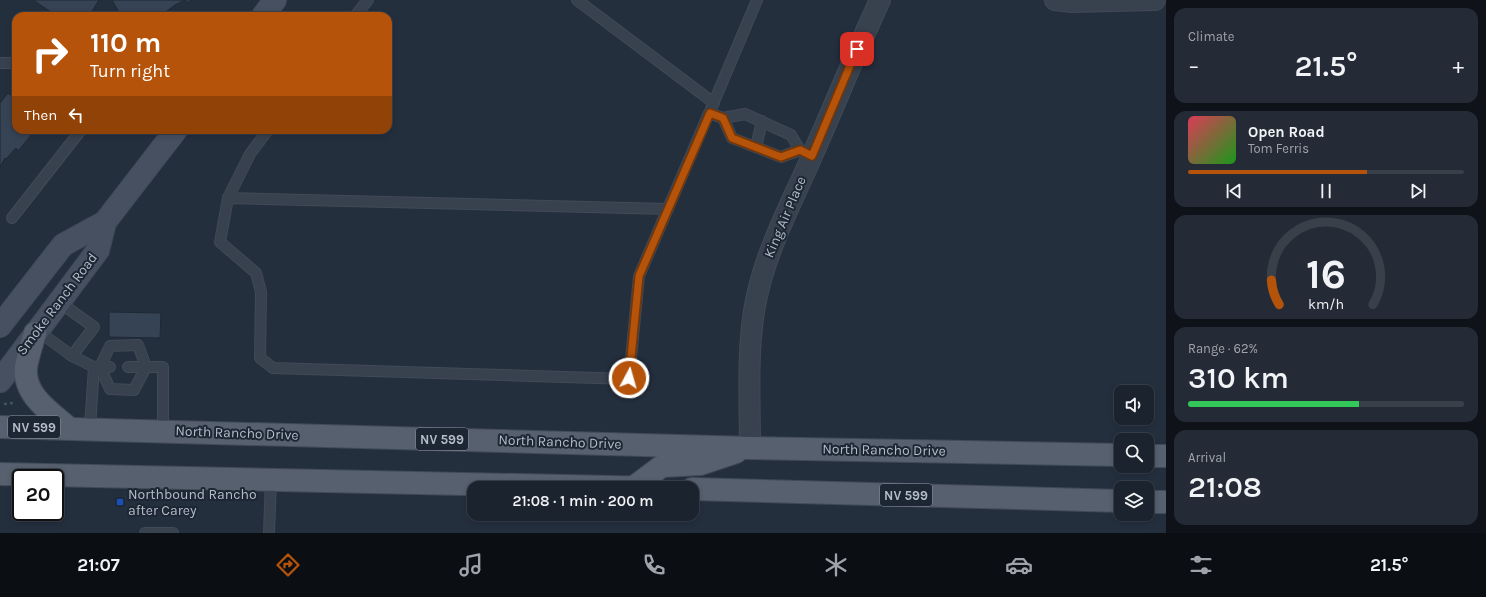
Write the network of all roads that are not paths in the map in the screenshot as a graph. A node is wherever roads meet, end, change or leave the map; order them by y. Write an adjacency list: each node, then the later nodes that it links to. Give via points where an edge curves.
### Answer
1 (275, 0): 8 (main road)
2 (368, 0): 9 (lane)
3 (577, 0): 12 (lane)
4 (757, 0): 12 (lane)
5 (880, 0): 20 (street, King Air Place)
6 (1055, 0): 7 (street)
7 (1155, 0)
8 (266, 12)
9 (358, 12)
10 (0, 63): 11 (lane)
11 (12, 63)
12 (714, 103): 13 (lane)
13 (710, 113): 14 (lane); 22 (lane)
14 (723, 118): 15 (lane, via 745,114); 19 (lane, via 732,138)
15 (762, 121): 19 (lane); 20 (lane, via 791,135)
16 (78, 134): 23 (lane)
17 (173, 134): 24 (main road, Smoke Ranch Road)
18 (265, 134): 21 (lane, via 250,154)
19 (756, 147): 20 (lane, via 781,157)
20 (806, 153): 38 (street, King Air Place, via 763,270 755,304 750,340)
21 (228, 198): 22 (lane); 22 (lane, via 220,242 256,273 261,292 260,358 273,368 613,378 629,378 639,276)
22 (668, 209)
23 (12, 218)
24 (105, 222): 25 (main road, Smoke Ranch Road, via 98,250); 26 (main road, Smoke Ranch Road, via 63,245)
25 (59, 302): 27 (main road, Smoke Ranch Road); 28 (lane, via 94,327)
26 (0, 326)
27 (36, 332): 28 (lane); 33 (main road, Smoke Ranch Road); 35 (main road, via 26,367 27,383 33,396)
28 (72, 356): 30 (lane)
29 (146, 366): 30 (lane, via 138,345 110,346); 30 (lane, via 134,390 110,389); 32 (lane); 37 (lane, via 164,367)
30 (97, 367): 31 (lane); 36 (lane)
31 (110, 367)
32 (128, 367)
33 (0, 381)
34 (0, 427): 35 (main road, North Rancho Drive / NV 599)
35 (69, 428): 36 (main road, North Rancho Drive / NV 599)
36 (90, 428): 37 (main road, North Rancho Drive / NV 599)
37 (163, 431): 38 (main road, North Rancho Drive / NV 599)
38 (750, 448): 39 (main road, North Rancho Drive / NV 599); 44 (main road, via 700,464 662,466)
39 (1114, 455)
40 (1154, 456): 41 (main road)
41 (1166, 456)
42 (0, 474): 43 (main road)
43 (270, 479): 45 (main road); 52 (lane)
44 (650, 481)
45 (467, 484)
46 (699, 489): 47 (main road, NV 599)
47 (1114, 501)
48 (1154, 502): 49 (main road)
49 (1166, 502)
50 (145, 533): 51 (lane)
51 (173, 533)
52 (269, 533)

